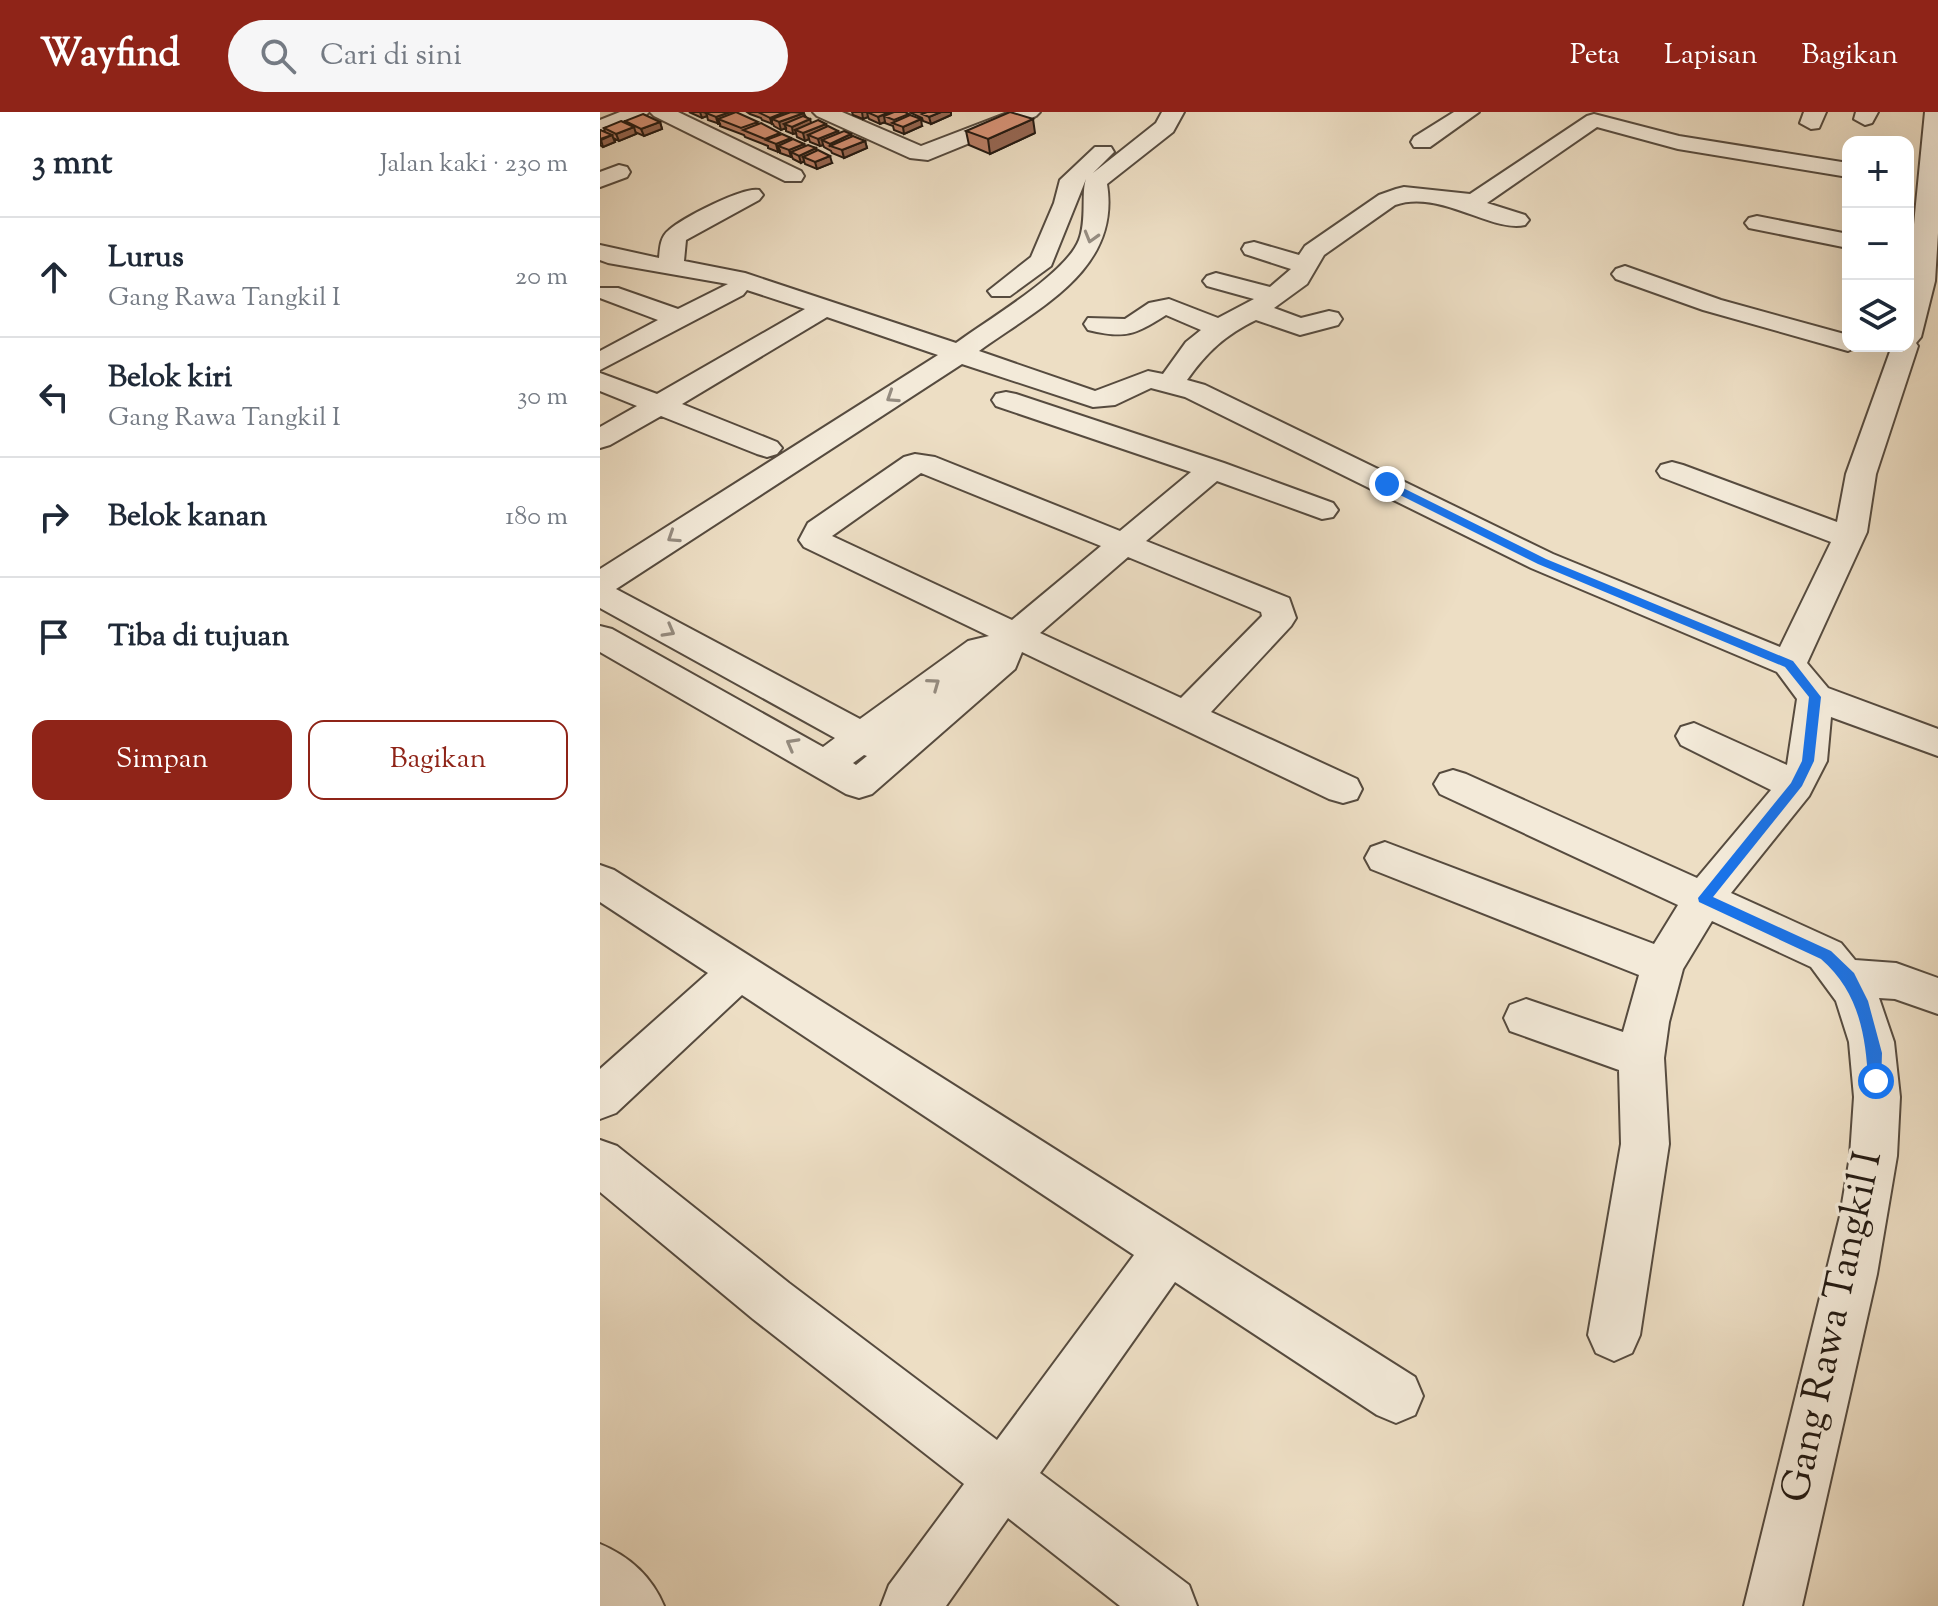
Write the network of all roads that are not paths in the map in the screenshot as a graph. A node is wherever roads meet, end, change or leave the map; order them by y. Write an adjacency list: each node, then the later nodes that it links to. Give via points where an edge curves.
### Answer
1 (638, 112): 11 (street)
2 (661, 112): 14 (street)
3 (824, 112): 9 (street, via 918,153)
4 (1150, 112): 16 (street)
5 (1173, 112): 16 (street, via 1165,127)
6 (1468, 112): 12 (street)
7 (1567, 112): 10 (street)
8 (1936, 112): 15 (street)
9 (1010, 115)
10 (1594, 120): 13 (street, via 1678,142); 18 (street, via 1474,201)
11 (600, 128)
12 (1422, 142)
13 (1842, 169)
14 (793, 176)
15 (1919, 179): 24 (street, via 1929,228)
16 (1083, 181): 32 (street, via 1066,203 1042,261); 41 (street, one-way to 41, via 1098,201 1093,237 1079,264)
17 (751, 195): 25 (street, via 677,235)
18 (1460, 202): 19 (street); 26 (street, via 1404,194 1387,200 1314,251)
19 (1517, 220)
20 (1757, 223): 21 (street)
21 (1842, 240)
22 (1254, 249): 26 (street)
23 (600, 252): 25 (street, via 621,261)
24 (1916, 253): 29 (street)
25 (671, 265): 43 (street, via 733,277)
26 (1306, 265): 33 (street, via 1298,279)
27 (1625, 274): 42 (street)
28 (1216, 281): 33 (street)
29 (1930, 283): 38 (street)
30 (734, 290): 35 (street)
31 (609, 293): 35 (street)
32 (986, 302)
33 (1264, 303): 36 (street, via 1300,327); 40 (street)
34 (816, 314): 52 (street)
35 (680, 319): 47 (street)
36 (1329, 319)
37 (1097, 324): 39 (street)
38 (1914, 324)
39 (1130, 327): 40 (street, via 1169,307); 44 (street)
40 (1219, 328): 44 (street)
41 (953, 341): 43 (street); 49 (street, via 1093,399 1105,399 1148,379); 61 (street, one-way to 61)
42 (1842, 341)
43 (924, 343): 46 (street)
44 (1196, 348): 49 (street)
45 (1903, 352): 58 (street, via 1861,474)
46 (897, 361)
47 (600, 362)
48 (600, 381): 52 (street)
49 (1170, 384): 65 (street, via 1195,391 1542,561)
50 (1006, 400): 55 (street)
51 (832, 404): 54 (street)
52 (659, 405): 53 (street); 54 (street)
53 (600, 439)
54 (767, 448): 60 (street)
55 (1213, 469): 57 (street); 59 (street)
56 (1672, 471): 58 (street)
57 (1322, 510)
58 (1848, 537): 65 (street)
59 (1125, 545): 64 (street); 64 (street, via 924,463 915,463 819,530 815,540); 66 (street, via 1280,609 1279,618)
60 (600, 555)
61 (600, 584)
62 (600, 594): 69 (street, one-way to 69)
63 (600, 637): 71 (street, one-way to 63)
64 (1008, 640): 66 (street); 67 (street, via 1003,661)
65 (1802, 680): 70 (street); 73 (street, via 1808,761)
66 (1186, 715): 74 (street)
67 (903, 732): 69 (street); 71 (street, via 859,784)
68 (1694, 736): 73 (street)
69 (862, 737): 71 (street)
70 (1938, 743)
71 (826, 764)
72 (1453, 784): 77 (street, Gang Rawa Tangkil I)
73 (1796, 786): 77 (street)
74 (1343, 789)
75 (1385, 858): 78 (street)
76 (600, 881): 79 (street)
77 (1704, 898): 78 (street); 80 (street, Gang Rawa Tangkil I)
78 (1663, 966): 83 (street)
79 (738, 972): 84 (street); 86 (street)
80 (1872, 978): 81 (street); 94 (street, Gang Rawa Tangkil I, via 1861,1001 1874,1053 1875,1138 1865,1214)
81 (1938, 996)
82 (1526, 1018): 83 (street)
83 (1641, 1058): 87 (street, via 1645,1144)
84 (600, 1098)
85 (600, 1162): 89 (street)
86 (1168, 1250): 88 (street); 89 (street)
87 (1614, 1335)
88 (1396, 1396)
89 (1001, 1480): 92 (street); 93 (street)
90 (600, 1573): 91 (street)
91 (635, 1606)
92 (910, 1606)
93 (1168, 1606)
94 (1773, 1606)

